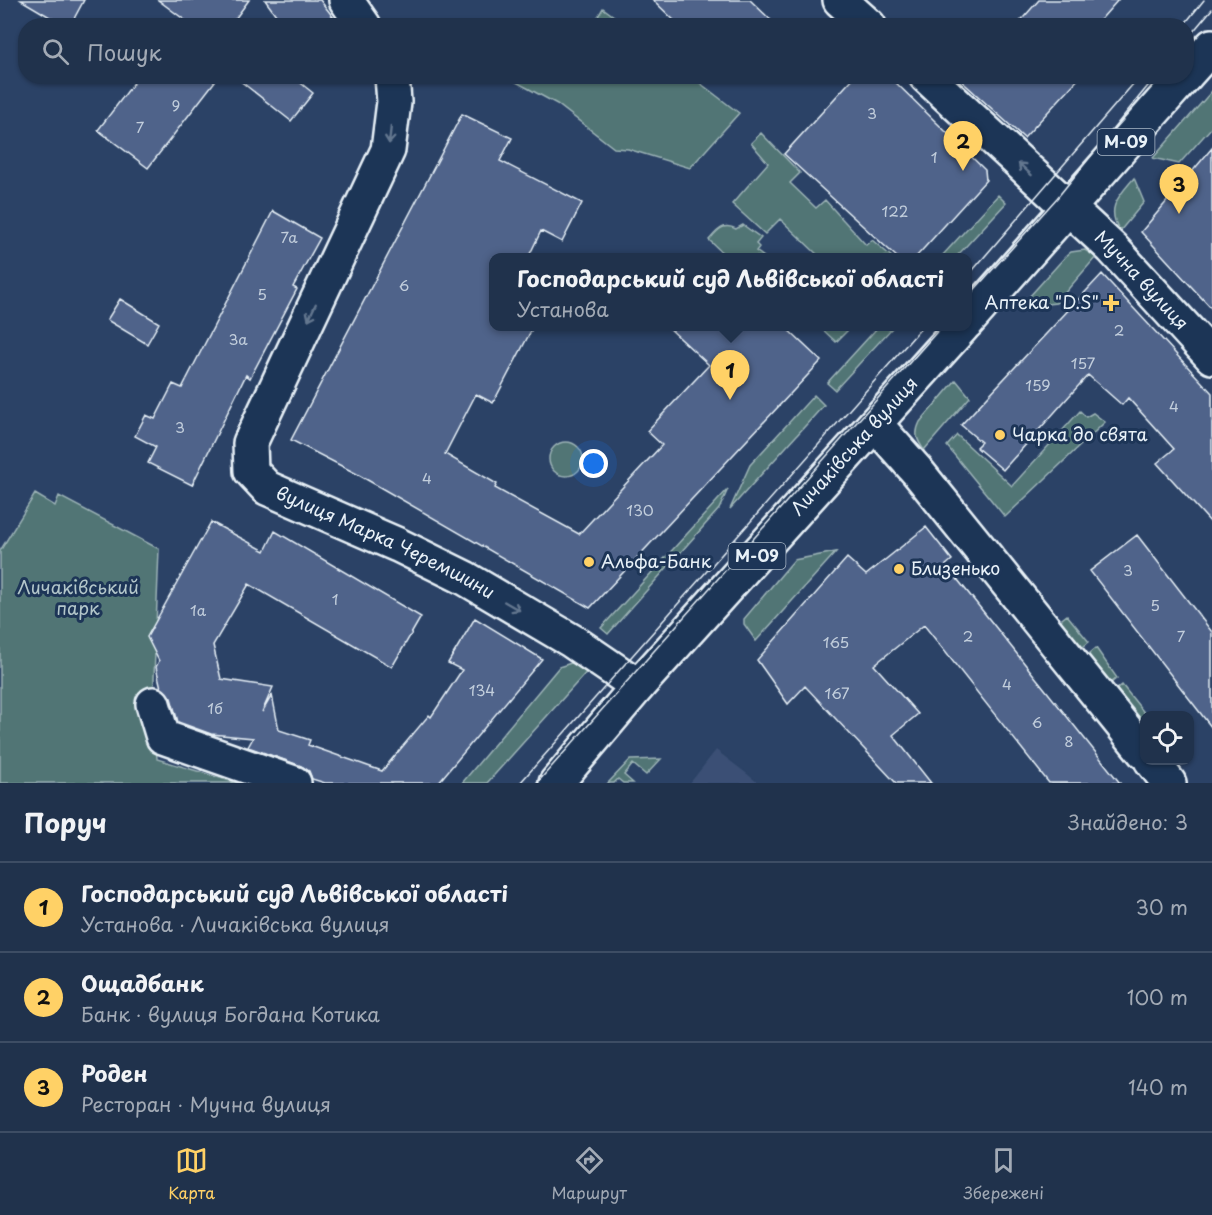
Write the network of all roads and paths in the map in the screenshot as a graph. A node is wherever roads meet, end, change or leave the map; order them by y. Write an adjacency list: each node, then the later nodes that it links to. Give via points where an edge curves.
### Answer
1 (346, 0): 3 (street)
2 (840, 0): 4 (street)
3 (358, 18)
4 (860, 18)
5 (1212, 46): 6 (street, М-09)
6 (1194, 67)
7 (393, 84): 15 (street, вулиця Марка Черемшини, one-way to 15, via 388,150 250,442 251,471 267,488 465,578 572,641)
8 (935, 84): 10 (street, Мучна вулиця, one-way to 8)
9 (1179, 84): 10 (street, М-09)
10 (1068, 209): 11 (street, М-09); 13 (street, Мучна вулиця, via 1112,248)
11 (972, 316)
12 (959, 331): 14 (street, Личаківська вулиця / М-09)
13 (1212, 357)
14 (876, 425): 15 (street, Личаківська вулиця / М-09); 17 (street)
15 (638, 686): 19 (street, Личаківська вулиця / М-09)
16 (153, 704): 20 (street, via 163,737)
17 (1140, 747)
18 (1155, 765): 21 (street)
19 (562, 780)
20 (294, 783)
21 (1169, 783)

